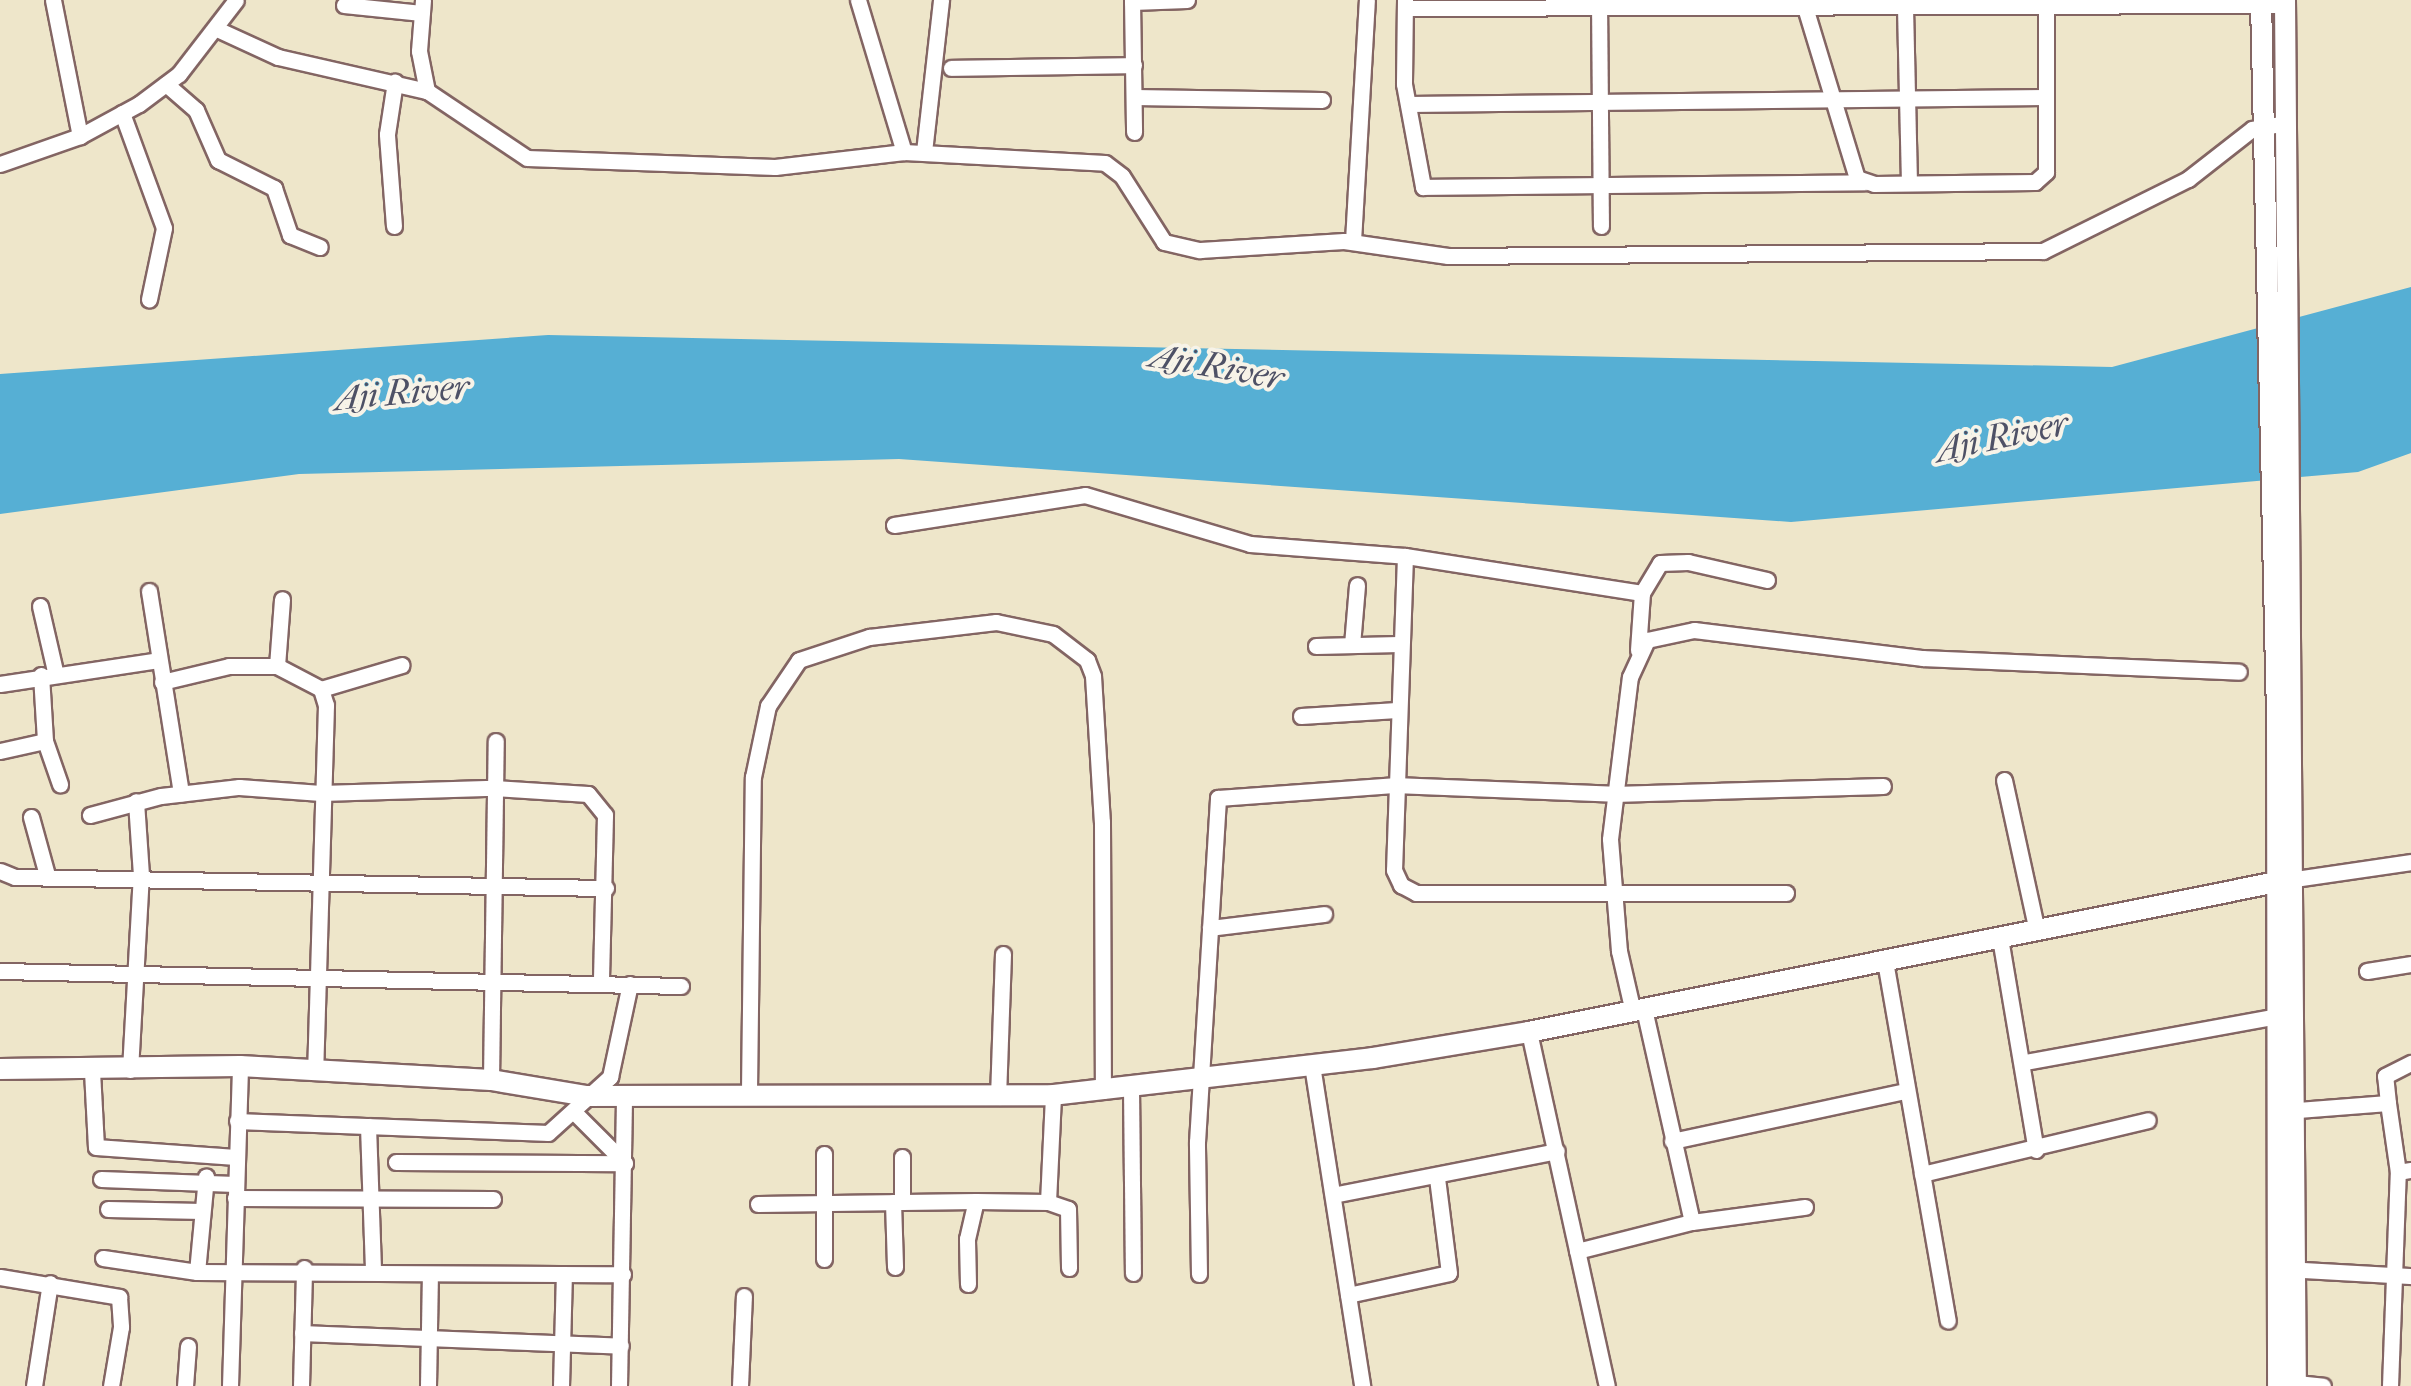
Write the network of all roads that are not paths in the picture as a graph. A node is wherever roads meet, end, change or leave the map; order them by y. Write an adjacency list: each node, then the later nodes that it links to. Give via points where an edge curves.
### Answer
1 (53, 0): 33 (street)
2 (236, 0): 17 (street)
3 (858, 0): 34 (street)
4 (941, 0): 35 (street)
5 (1187, 0): 7 (street)
6 (1367, 0): 42 (street)
7 (1132, 1): 18 (street)
8 (2046, 1): 9 (street); 16 (street); 26 (street)
9 (2262, 3): 10 (street); 31 (main road)
10 (2285, 3): 31 (main road)
11 (1405, 4): 12 (street); 28 (street)
12 (1599, 4): 13 (street); 29 (street)
13 (1804, 5): 16 (street); 25 (street)
14 (344, 6): 15 (street)
15 (423, 6): 22 (street, via 420,51)
16 (1905, 7): 23 (street)
17 (218, 30): 20 (street, via 278,57); 21 (street)
18 (1134, 64): 19 (street); 24 (street)
19 (952, 68)
20 (395, 82): 22 (street); 40 (street, via 387,134)
21 (166, 84): 30 (street); 43 (street, via 196,110 218,160 274,188 296,242)
22 (427, 91): 34 (street, via 538,160 775,167)
23 (1907, 96): 25 (street); 26 (street); 38 (street)
24 (1134, 97): 27 (street); 32 (street)
25 (1835, 98): 29 (street); 37 (street, via 1849,164)
26 (2044, 98): 38 (street, via 2041,178)
27 (1322, 100)
28 (1408, 104): 29 (street); 39 (street, via 1423,188)
29 (1600, 104): 39 (street)
30 (122, 113): 33 (street); 44 (street, via 164,228)
31 (2276, 123): 42 (street, via 2188,179 2043,252 1448,256); 86 (main road)
32 (1134, 132)
33 (80, 136): 36 (street)
34 (904, 152): 35 (street)
35 (924, 152): 42 (street, via 1105,163 1122,176 1164,242 1182,249)
36 (2, 162)
37 (1864, 182): 38 (street); 39 (street)
38 (1909, 183)
39 (1600, 184): 41 (street)
40 (394, 226)
41 (1601, 226)
42 (1352, 242)
43 (320, 247)
44 (149, 300)
45 (894, 525): 46 (street, via 1085,495 1250,544)
46 (1404, 556): 50 (street); 53 (street)
47 (1767, 580): 50 (street, via 1674,560 1660,564)
48 (1357, 585): 54 (street)
49 (149, 590): 57 (street)
50 (1642, 592): 56 (street)
51 (282, 599): 59 (street)
52 (40, 606): 61 (street)
53 (1400, 644): 54 (street); 65 (street)
54 (1352, 645): 55 (street)
55 (1316, 646)
56 (1638, 654): 60 (street, via 1658,634 1694,630 1924,658); 77 (street)
57 (158, 660): 61 (street); 62 (street)
58 (402, 665): 64 (street)
59 (277, 666): 62 (street, via 229,666); 64 (street)
60 (2239, 672)
61 (48, 673): 63 (street); 68 (street)
62 (162, 682): 75 (street)
63 (0, 684)
64 (321, 689): 76 (street)
65 (1397, 710): 66 (street); 72 (street)
66 (1301, 716)
67 (496, 741): 74 (street)
68 (45, 742): 69 (street); 71 (street)
69 (0, 751)
70 (2004, 780): 93 (street)
71 (60, 784)
72 (1394, 785): 77 (street); 90 (street, via 1394,870 1401,885 1416,893); 92 (street, via 1218,798)
73 (1883, 786): 77 (street)
74 (494, 788): 76 (street); 87 (street, via 588,794 599,802); 88 (street)
75 (181, 793): 76 (street, via 262,786); 78 (street)
76 (322, 793): 85 (street)
77 (1614, 794): 90 (street)
78 (136, 802): 79 (street); 84 (street)
79 (90, 815)
80 (31, 818): 83 (street)
81 (2411, 862): 86 (street)
82 (0, 871): 83 (street)
83 (47, 875): 84 (street)
84 (142, 875): 85 (street); 100 (street)
85 (320, 878): 88 (street); 102 (street)
86 (2285, 880): 93 (main road); 107 (main road); 128 (main road)
87 (606, 888): 88 (street); 103 (street)
88 (494, 889): 101 (street)
89 (1786, 893): 90 (street)
90 (1612, 895): 106 (street)
91 (1324, 914): 92 (street)
92 (1210, 928): 117 (street)
93 (2037, 931): 94 (main road)
94 (2000, 938): 96 (main road); 109 (street)
95 (1003, 954): 125 (street)
96 (1884, 962): 106 (main road); 122 (street)
97 (2411, 964): 99 (street)
98 (0, 971): 100 (street)
99 (2367, 971)
100 (138, 972): 102 (street); 114 (street)
101 (494, 977): 102 (street); 103 (street); 118 (street)
102 (316, 978): 115 (street)
103 (601, 982): 104 (street)
104 (630, 984): 105 (street); 127 (street, via 618,1060)
105 (681, 986)
106 (1639, 1010): 108 (main road); 132 (street)
107 (2278, 1016): 109 (street); 128 (main road)
108 (1529, 1032): 111 (main road); 133 (street)
109 (2025, 1062): 134 (street)
110 (2411, 1063): 126 (street, via 2385,1076)
111 (1312, 1065): 117 (main road); 147 (street)
112 (240, 1066): 114 (main road); 115 (main road); 130 (street)
113 (0, 1069): 116 (main road)
114 (130, 1070): 116 (main road)
115 (315, 1070): 118 (main road)
116 (92, 1071): 138 (street, via 96,1146)
117 (1200, 1078): 119 (main road); 171 (street)
118 (491, 1080): 127 (main road)
119 (1131, 1088): 121 (main road); 169 (street)
120 (749, 1091): 121 (street, via 753,777 768,706 799,660 869,637 996,622 1053,634 1087,660 1093,676 1102,822); 124 (main road); 125 (main road)
121 (1103, 1091): 123 (main road)
122 (1906, 1091): 132 (street); 142 (street)
123 (1052, 1095): 125 (main road); 152 (street)
124 (624, 1096): 127 (main road); 140 (street)
125 (998, 1096)
126 (2388, 1103): 128 (street); 141 (street)
127 (581, 1104): 131 (street, via 536,1134); 140 (street)
128 (2287, 1111): 165 (main road)
129 (2148, 1120): 134 (street)
130 (237, 1121): 131 (street); 136 (street)
131 (368, 1126): 148 (street)
132 (1672, 1141): 158 (street)
133 (1558, 1150): 143 (street); 159 (street)
134 (2036, 1150): 142 (street)
135 (824, 1154): 153 (street)
136 (236, 1156): 138 (street); 146 (street)
137 (902, 1157): 151 (street)
138 (208, 1158): 145 (street)
139 (396, 1162): 140 (street)
140 (626, 1163): 170 (street)
141 (2404, 1171): 174 (street)
142 (1922, 1174): 180 (street)
143 (1437, 1178): 147 (street); 178 (street, via 1449,1273)
144 (100, 1179): 145 (street)
145 (206, 1182): 146 (street); 157 (street)
146 (235, 1191): 148 (street); 167 (street)
147 (1333, 1195): 178 (street)
148 (367, 1198): 149 (street); 166 (street)
149 (493, 1199)
150 (976, 1201): 151 (street); 152 (street); 177 (street, via 968,1228)
151 (898, 1202): 153 (street); 163 (street)
152 (1048, 1202): 164 (street, via 1068,1209)
153 (824, 1203): 154 (street); 161 (street)
154 (758, 1204)
155 (1805, 1207): 158 (street)
156 (108, 1209): 157 (street)
157 (202, 1211): 168 (street)
158 (1692, 1222): 159 (street)
159 (1577, 1251): 197 (street)
160 (103, 1258): 168 (street)
161 (824, 1259)
162 (304, 1268): 166 (street); 167 (street); 181 (street)
163 (895, 1268)
164 (1070, 1268)
165 (2286, 1269): 174 (street); 186 (main road)
166 (373, 1270): 173 (street)
167 (232, 1271): 168 (street); 190 (street)
168 (197, 1272)
169 (1133, 1273)
170 (623, 1274): 172 (street); 185 (street)
171 (1199, 1274)
172 (564, 1275): 173 (street); 183 (street)
173 (430, 1276): 182 (street)
174 (2403, 1276): 199 (street)
175 (0, 1277): 176 (street)
176 (50, 1284): 187 (street); 188 (street, via 119,1297)
177 (968, 1284)
178 (1348, 1295): 196 (street)
179 (744, 1296): 195 (street)
180 (1948, 1321)
181 (302, 1333): 182 (street); 191 (street)
182 (428, 1337): 183 (street); 192 (street)
183 (562, 1344): 185 (street); 193 (street)
184 (188, 1346): 189 (street)
185 (621, 1346): 194 (street)
186 (2287, 1384): 198 (street)
187 (34, 1386)
188 (111, 1386)
189 (185, 1386)
190 (230, 1386)
191 (300, 1386)
192 (428, 1386)
193 (561, 1386)
194 (619, 1386)
195 (740, 1386)
196 (1362, 1386)
197 (1607, 1386)
198 (2323, 1386)
199 (2390, 1386)

